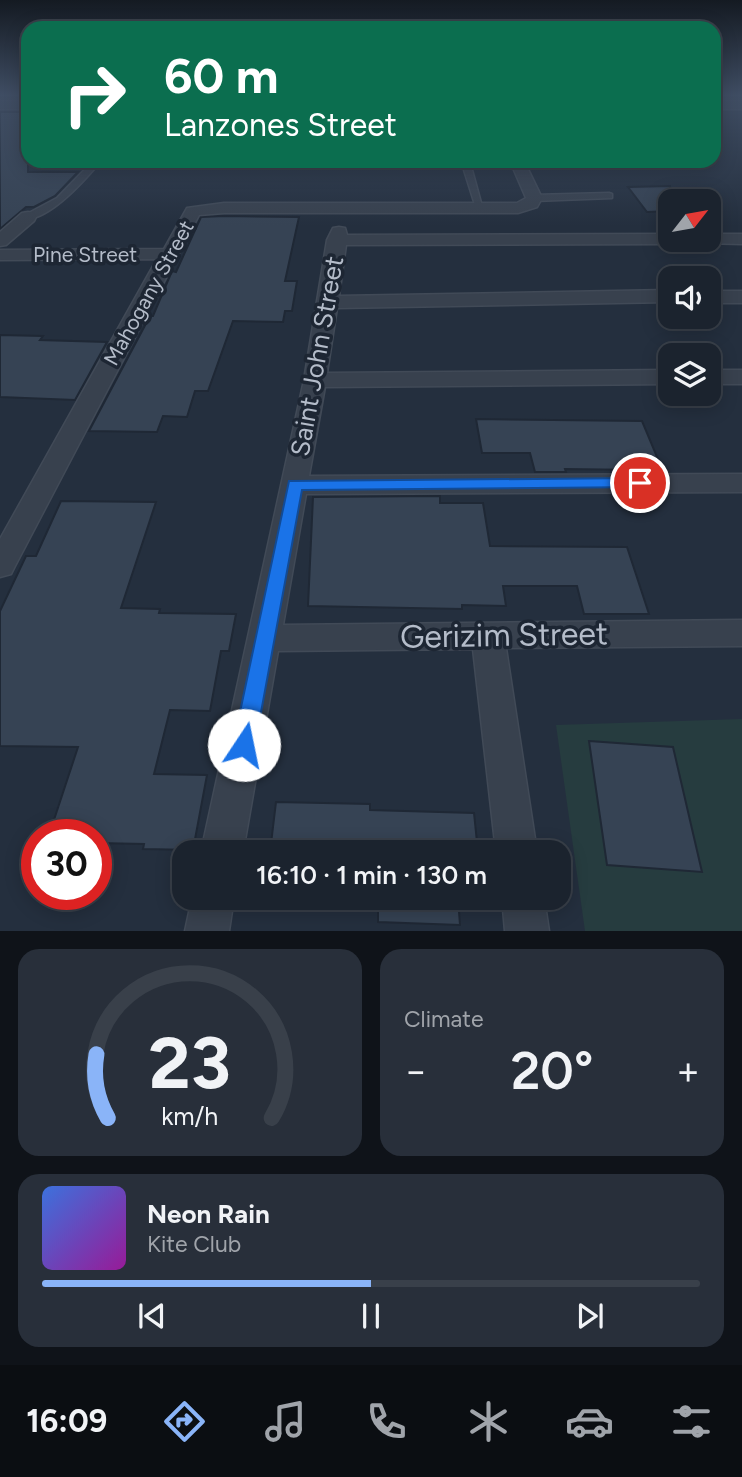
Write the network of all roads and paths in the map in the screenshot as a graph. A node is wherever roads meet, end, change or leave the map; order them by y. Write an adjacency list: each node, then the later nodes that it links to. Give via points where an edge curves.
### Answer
1 (90, 168): 7 (lane, via 60,200)
2 (520, 168): 5 (street)
3 (468, 170): 6 (lane)
4 (609, 196): 5 (lane)
5 (534, 198): 6 (street, Mahogany Street, via 518,208)
6 (481, 208): 12 (street, Mahogany Street, via 206,208 193,211)
7 (28, 217): 11 (street)
8 (658, 239): 17 (street, Saint John Street, via 338,236)
9 (721, 239): 10 (street)
10 (742, 239)
11 (0, 241)
12 (169, 254): 13 (street, Pine Street); 24 (street, Mahogany Street)
13 (0, 255)
14 (658, 296): 17 (street)
15 (721, 297): 16 (street)
16 (742, 298)
17 (330, 302): 21 (street, Saint John Street)
18 (658, 377): 21 (street)
19 (721, 377): 20 (street)
20 (742, 377)
21 (316, 380): 23 (street, Saint John Street)
22 (742, 483): 23 (street)
23 (295, 485): 27 (street, Saint John Street)
24 (0, 566)
25 (742, 633): 26 (street, Gerizim Street)
26 (488, 635): 27 (street, Gerizim Street); 29 (street)
27 (265, 638): 28 (street, Saint John Street)
28 (224, 840)
29 (515, 840)
30 (211, 910): 32 (street)
31 (524, 910): 33 (street)
32 (207, 931)
33 (527, 931)

